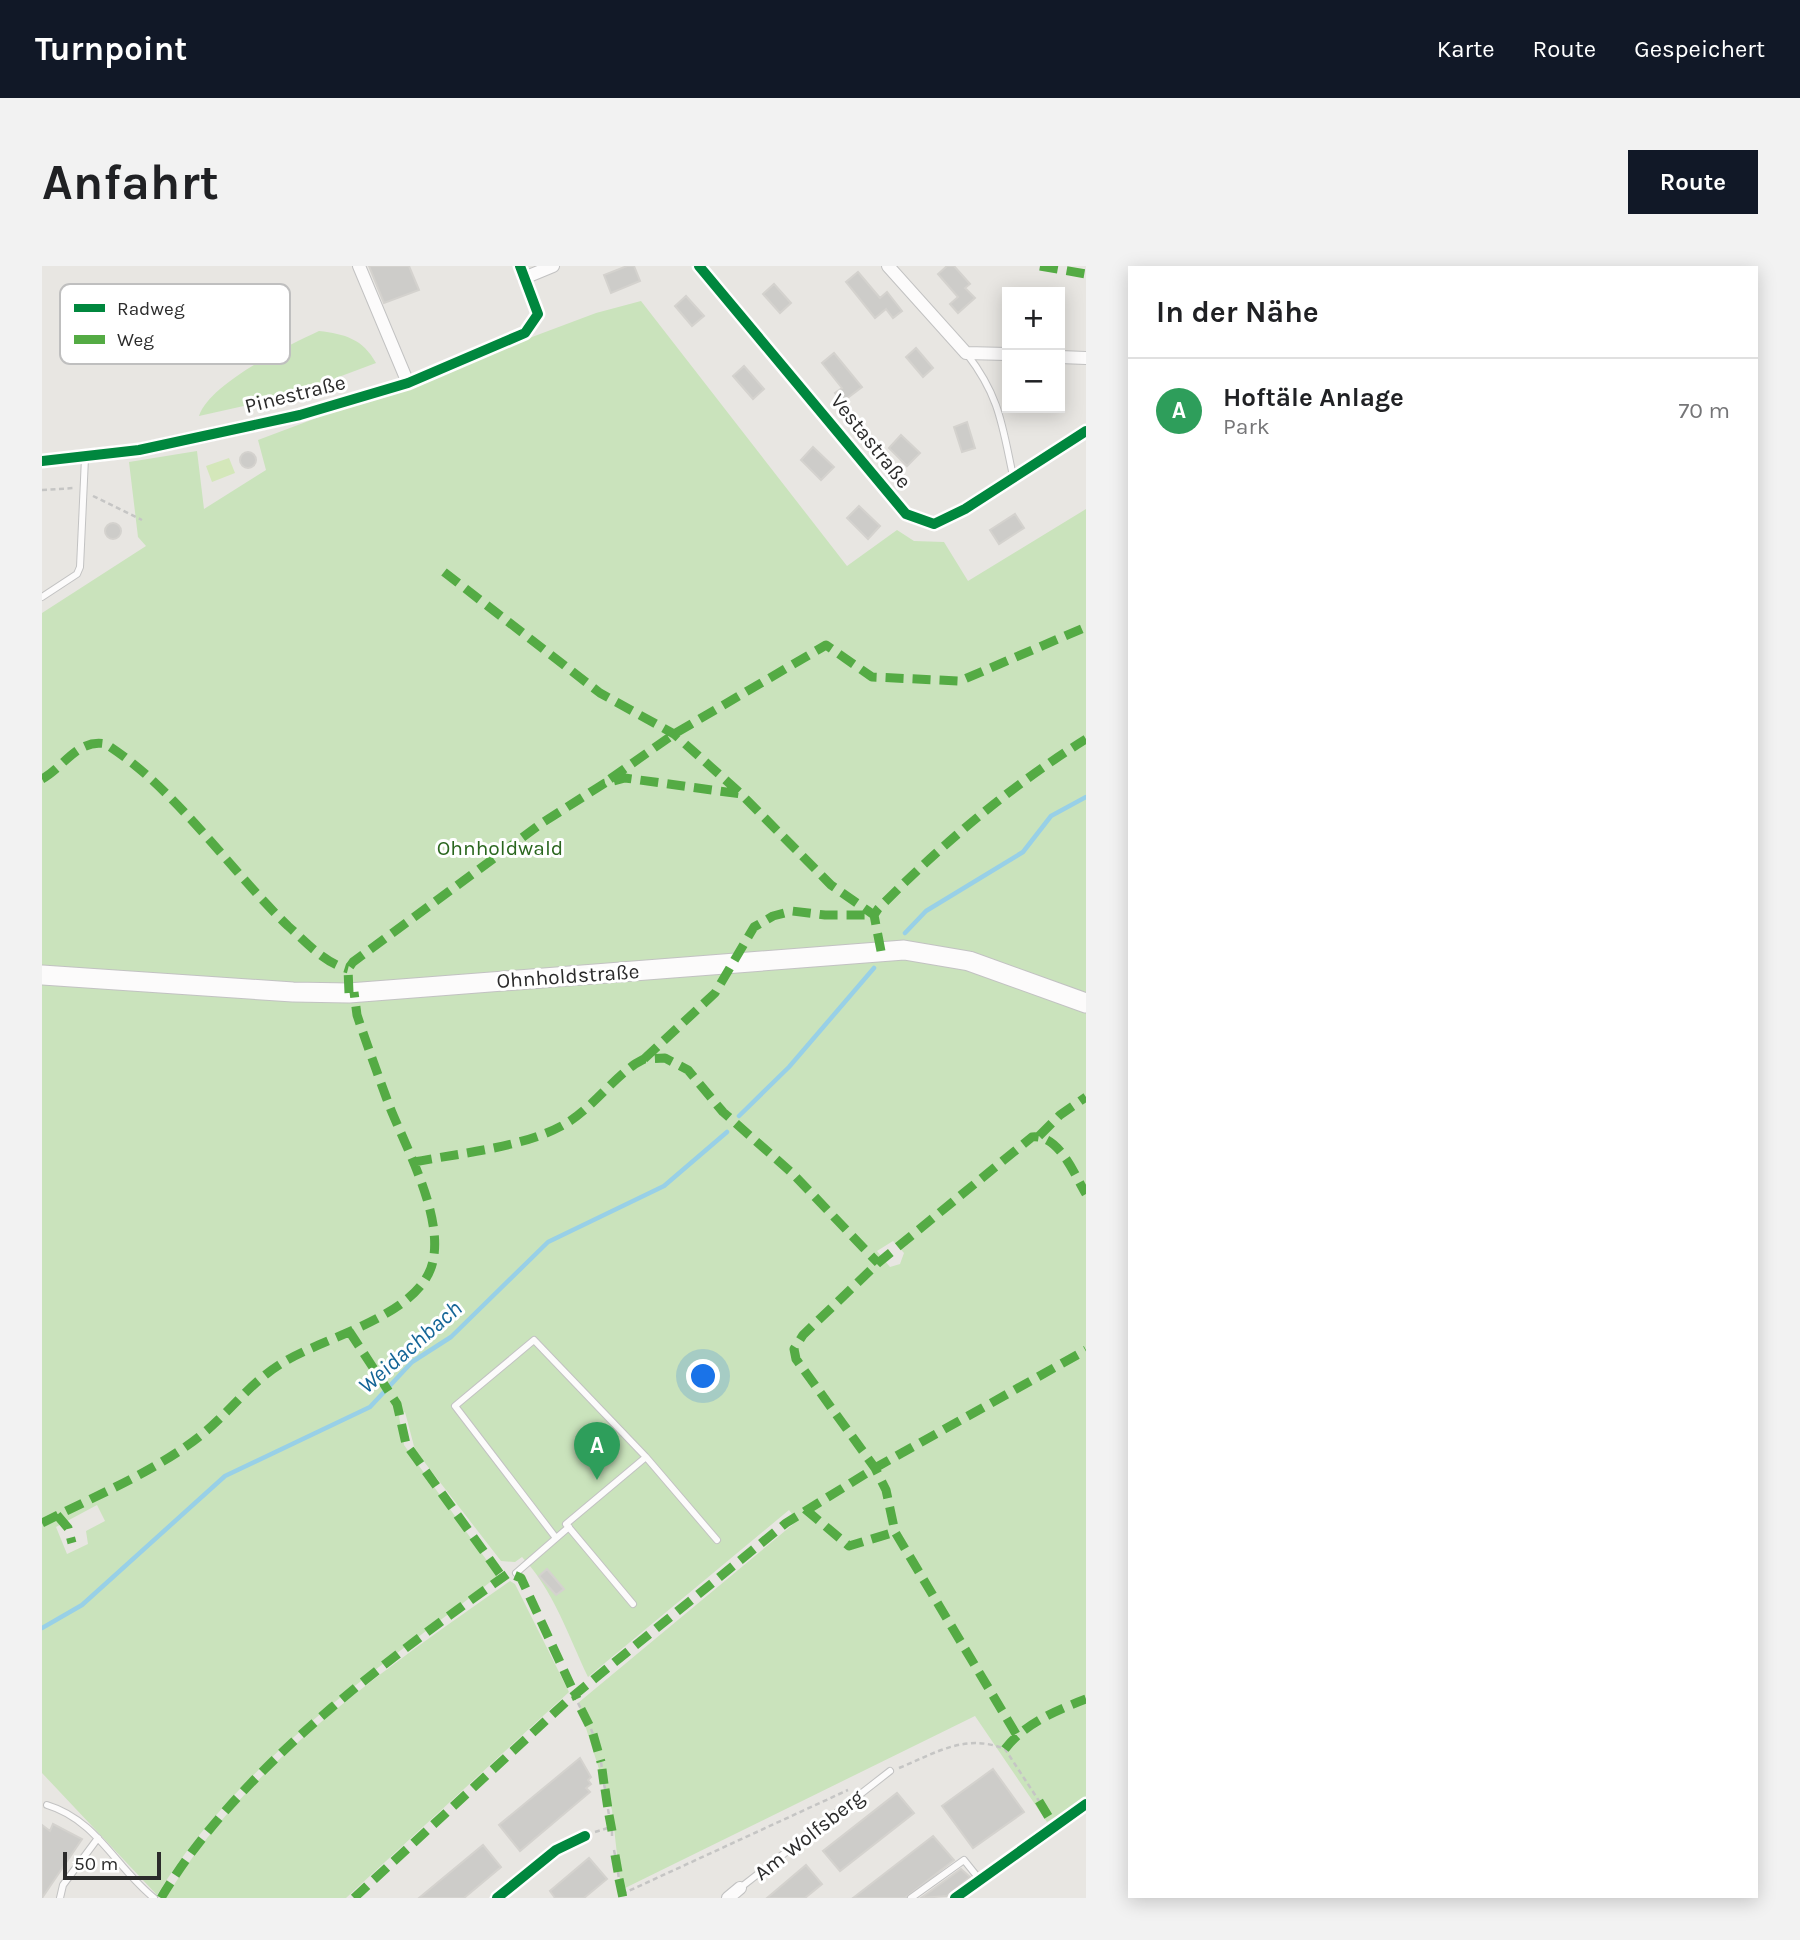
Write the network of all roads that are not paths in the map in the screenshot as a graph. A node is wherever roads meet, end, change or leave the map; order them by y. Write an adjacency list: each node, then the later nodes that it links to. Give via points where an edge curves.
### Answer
1 (359, 266): 10 (street)
2 (553, 266): 5 (street)
3 (699, 266): 14 (street, Vestastraße, via 906,514 934,524)
4 (888, 266): 6 (street)
5 (522, 272): 10 (street, Pinestraße, via 538,314 525,333)
6 (966, 353): 7 (street); 14 (lane, via 989,383)
7 (1002, 354)
8 (1065, 357): 9 (street)
9 (1086, 358)
10 (408, 383): 12 (street, Pinestraße, via 300,415)
11 (1086, 431): 14 (street, Vestastraße)
12 (85, 458): 13 (street, Pinestraße); 15 (lane, via 80,567 77,574)
13 (42, 461)
14 (1013, 477)
15 (42, 597)
16 (42, 975): 17 (main road, Ohnholdstraße, via 349,993 904,950 968,961)
17 (1086, 1003)
18 (646, 1457): 19 (lane, via 566,1524); 20 (lane, via 534,1340 455,1406); 21 (lane)
19 (569, 1527): 20 (lane); 23 (lane)
20 (556, 1538): 22 (lane)
21 (717, 1540)
22 (516, 1573)
23 (633, 1604)
24 (890, 1771): 30 (lane, Am Wolfsberg)
25 (1086, 1804): 29 (street)
26 (47, 1805): 28 (lane, via 68,1811)
27 (585, 1836): 33 (street, via 556,1850)
28 (98, 1838): 31 (lane, via 63,1885); 32 (lane)
29 (980, 1880): 35 (lane, via 964,1860); 36 (street)
30 (740, 1888): 34 (street, Am Wolfsberg)
31 (60, 1898)
32 (154, 1898)
33 (497, 1898)
34 (728, 1898)
35 (911, 1898)
36 (955, 1898)

